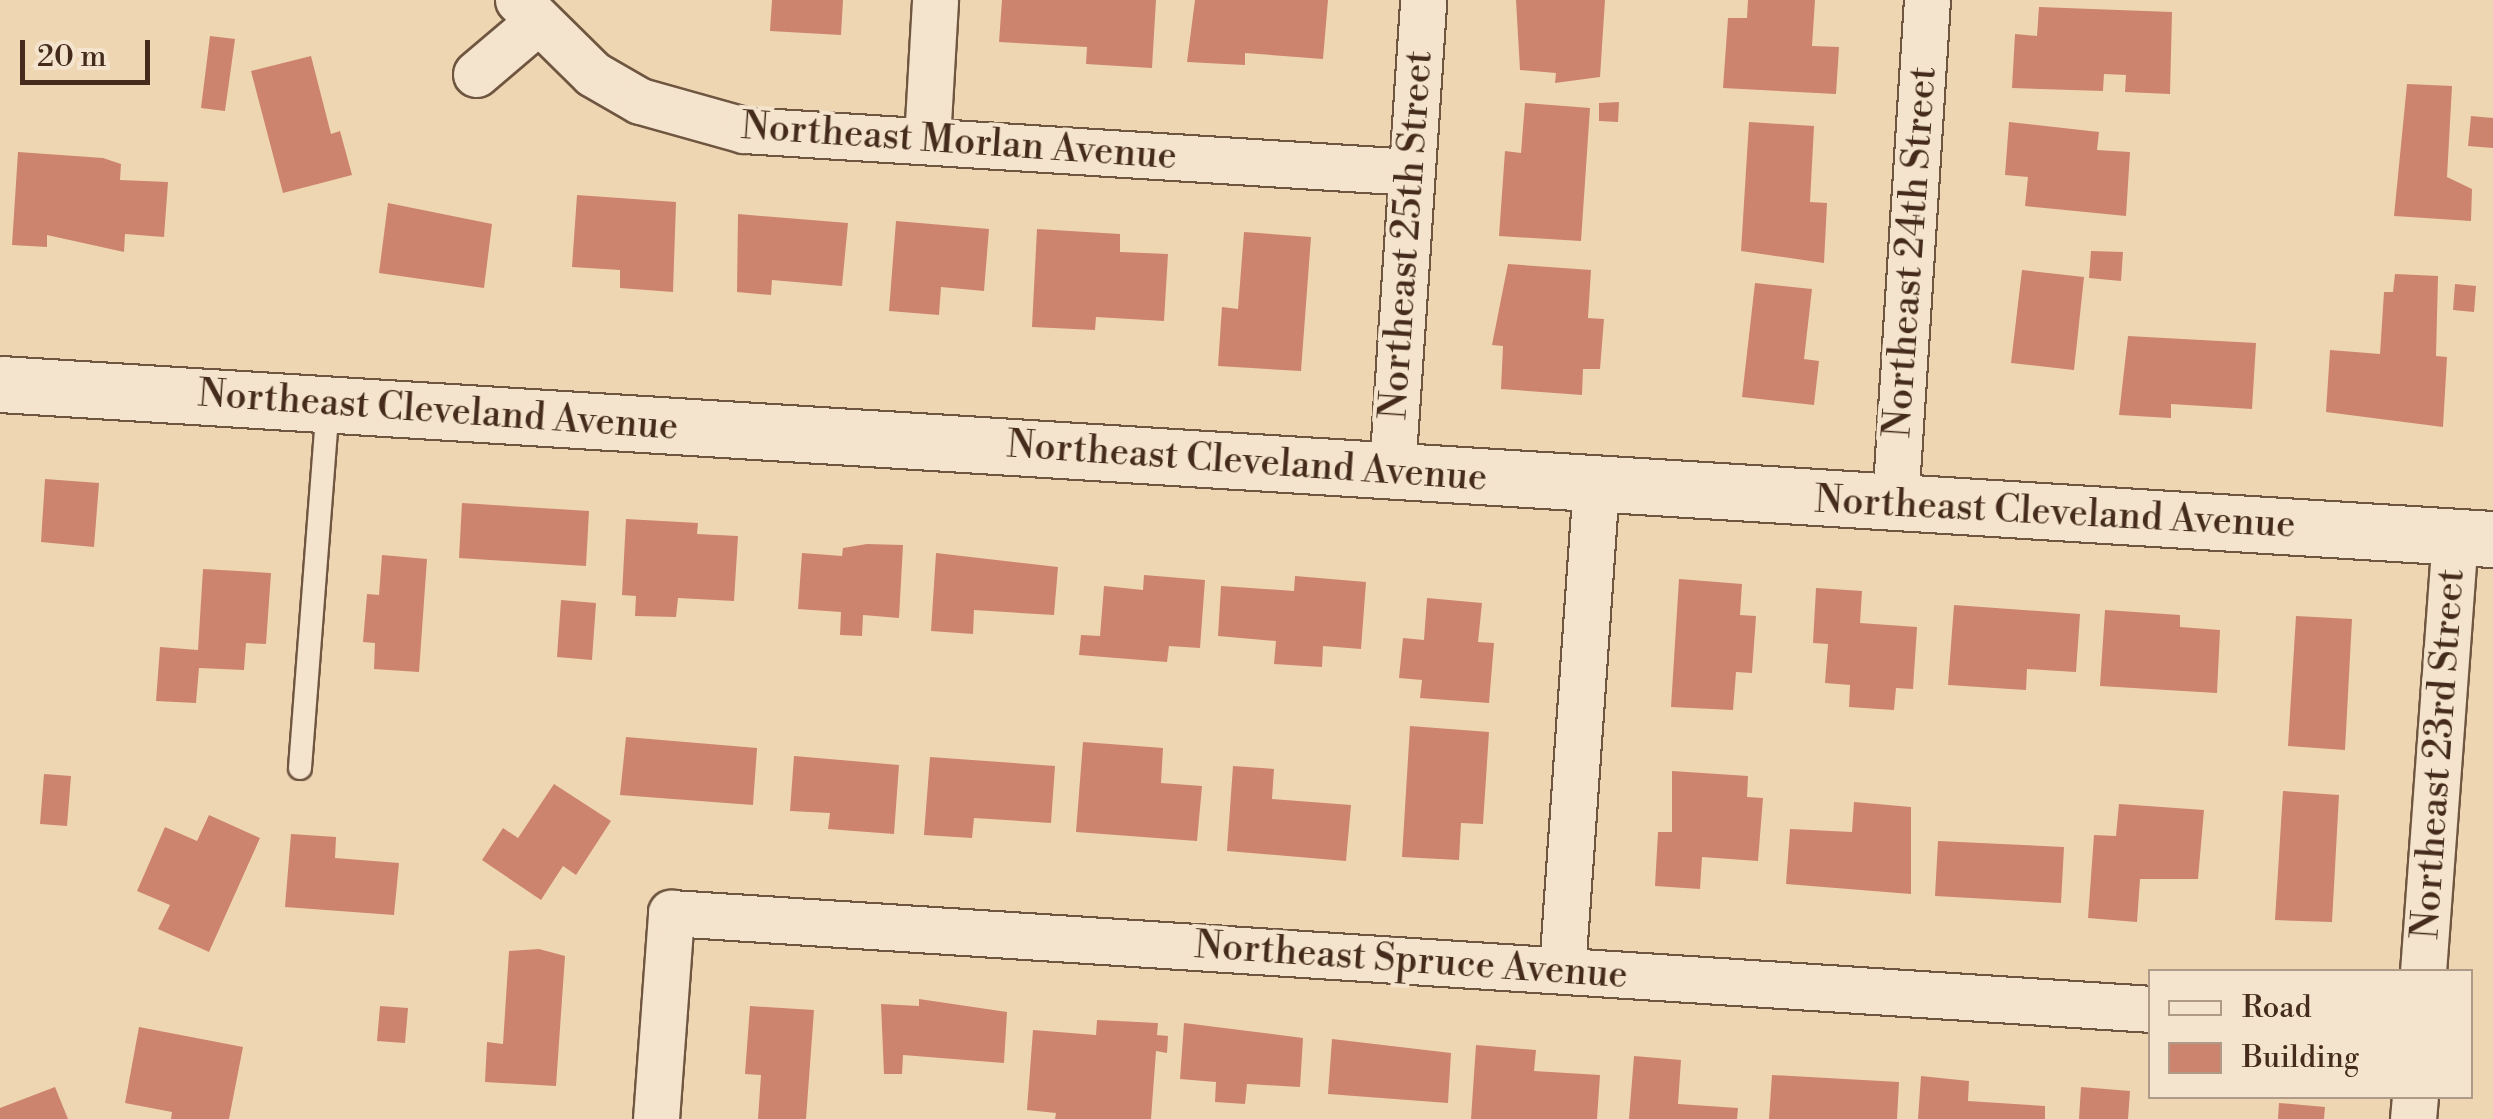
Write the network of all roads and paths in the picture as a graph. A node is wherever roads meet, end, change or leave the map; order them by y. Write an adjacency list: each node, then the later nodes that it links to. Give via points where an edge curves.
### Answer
1 (935, 0): 6 (street)
2 (1422, 0): 7 (street, Northeast 25th Street)
3 (1928, 0): 12 (street, Northeast 24th Street)
4 (527, 12): 5 (street); 6 (street, Northeast Morlan Avenue, via 593,74 685,118 744,130)
5 (476, 74)
6 (927, 140): 7 (street, Northeast Morlan Avenue)
7 (1412, 172): 10 (street, Northeast 25th Street)
8 (0, 384): 9 (street, Northeast Cleveland Avenue)
9 (328, 404): 10 (street, Northeast Cleveland Avenue); 14 (lane)
10 (1392, 470): 11 (street, Northeast Cleveland Avenue)
11 (1596, 484): 12 (street, Northeast Cleveland Avenue); 16 (street)
12 (1895, 504): 13 (street, Northeast Cleveland Avenue)
13 (2474, 538): 15 (street, Northeast 23rd Street)
14 (300, 768)
15 (2423, 969)
16 (1562, 970): 17 (street, Northeast Spruce Avenue); 18 (street, Northeast Spruce Avenue, via 671,913)
17 (2148, 1009)
18 (656, 1119)

